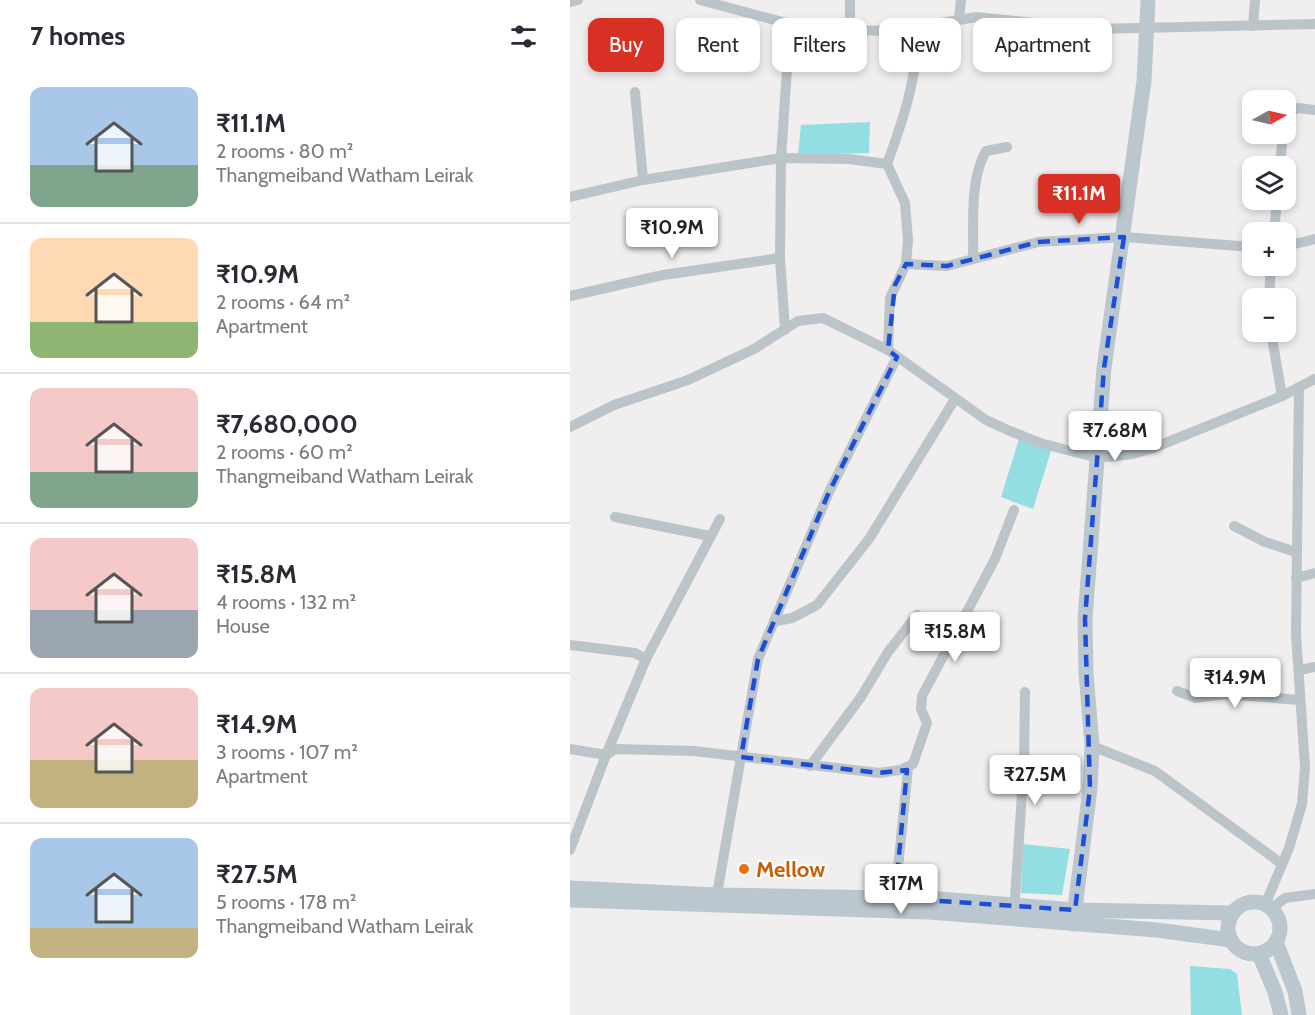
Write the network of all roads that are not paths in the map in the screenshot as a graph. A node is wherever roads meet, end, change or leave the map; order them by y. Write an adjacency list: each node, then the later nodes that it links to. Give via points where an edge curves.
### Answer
1 (578, 0): 7 (street)
2 (700, 0): 11 (street)
3 (850, 0): 8 (street)
4 (961, 0): 9 (street)
5 (1148, 0): 14 (main road)
6 (1255, 0): 13 (street)
7 (570, 2)
8 (850, 18)
9 (959, 18)
10 (961, 18): 14 (street, via 1093,29)
11 (772, 19)
12 (1315, 24): 13 (street)
13 (1253, 26): 14 (street)
14 (1147, 29): 25 (main road)
15 (787, 72): 21 (street)
16 (915, 72): 22 (street)
17 (635, 92): 23 (street)
18 (1296, 109): 19 (street)
19 (1315, 110)
20 (1007, 147): 30 (street, via 986,151 981,159 974,203)
21 (781, 158): 22 (street); 23 (street); 29 (street)
22 (887, 164): 31 (street, via 904,203 908,225)
23 (643, 180): 24 (street)
24 (570, 197)
25 (1124, 237): 28 (street); 30 (street, via 1038,242); 42 (main road, via 1104,369)
26 (1315, 239): 27 (street)
27 (1296, 244)
28 (1242, 246)
29 (780, 258): 32 (street, via 663,275); 33 (street)
30 (974, 259): 31 (street, via 947,266)
31 (906, 264): 35 (street, via 890,298)
32 (570, 296)
33 (785, 330): 35 (street, via 798,321 823,318); 41 (street, via 688,380 614,405)
34 (1273, 342): 39 (street)
35 (888, 350): 36 (street)
36 (897, 357): 40 (street); 52 (street, via 829,492)
37 (1315, 379): 38 (street)
38 (1299, 387): 39 (street); 48 (street)
39 (1282, 396): 42 (street, via 1153,448)
40 (956, 399): 42 (street, via 1010,431); 52 (street, via 869,539 817,605 792,618)
41 (570, 427)
42 (1098, 458): 60 (main road, via 1085,619)
43 (1014, 510): 66 (street, via 995,560 922,696 921,709 927,723 917,757)
44 (615, 517): 47 (street)
45 (720, 519): 47 (street)
46 (1234, 526): 48 (street)
47 (710, 536): 54 (street)
48 (1296, 552): 50 (street)
49 (1315, 573): 50 (street)
50 (1296, 578): 56 (street)
51 (917, 615): 64 (street)
52 (776, 621): 63 (street, via 753,676)
53 (570, 645): 54 (street, via 635,653)
54 (646, 659): 62 (street)
55 (1315, 667): 56 (street)
56 (1299, 670): 59 (street)
57 (1177, 691): 59 (street, via 1197,698 1224,694)
58 (1025, 692): 75 (street)
59 (1300, 700): 65 (street)
60 (1092, 746): 68 (street, via 1155,771); 77 (main road, via 1088,815)
61 (570, 749): 62 (street)
62 (606, 755): 63 (street, via 622,749); 67 (street)
63 (741, 757): 64 (street); 73 (street)
64 (810, 766): 66 (street, via 879,773)
65 (1310, 767): 68 (street)
66 (908, 768): 71 (street)
67 (570, 850)
68 (1282, 864): 74 (street)
69 (570, 888): 73 (main road)
70 (1315, 894): 74 (street, via 1285,898)
71 (895, 898): 73 (main road); 75 (main road)
72 (570, 900): 73 (main road)
73 (716, 901): 75 (main road, via 908,911)
74 (1268, 907): 76 (main road, via 1248,903); 79 (main road, via 1279,923)
75 (1014, 911): 77 (main road)
76 (1233, 913): 77 (main road); 78 (main road, via 1228,930)
77 (1074, 917): 78 (main road)
78 (1231, 940): 80 (main road, via 1238,949)
79 (1276, 942): 80 (main road); 82 (main road, via 1295,991)
80 (1259, 954): 81 (main road)
81 (1281, 1015)
82 (1299, 1015)

